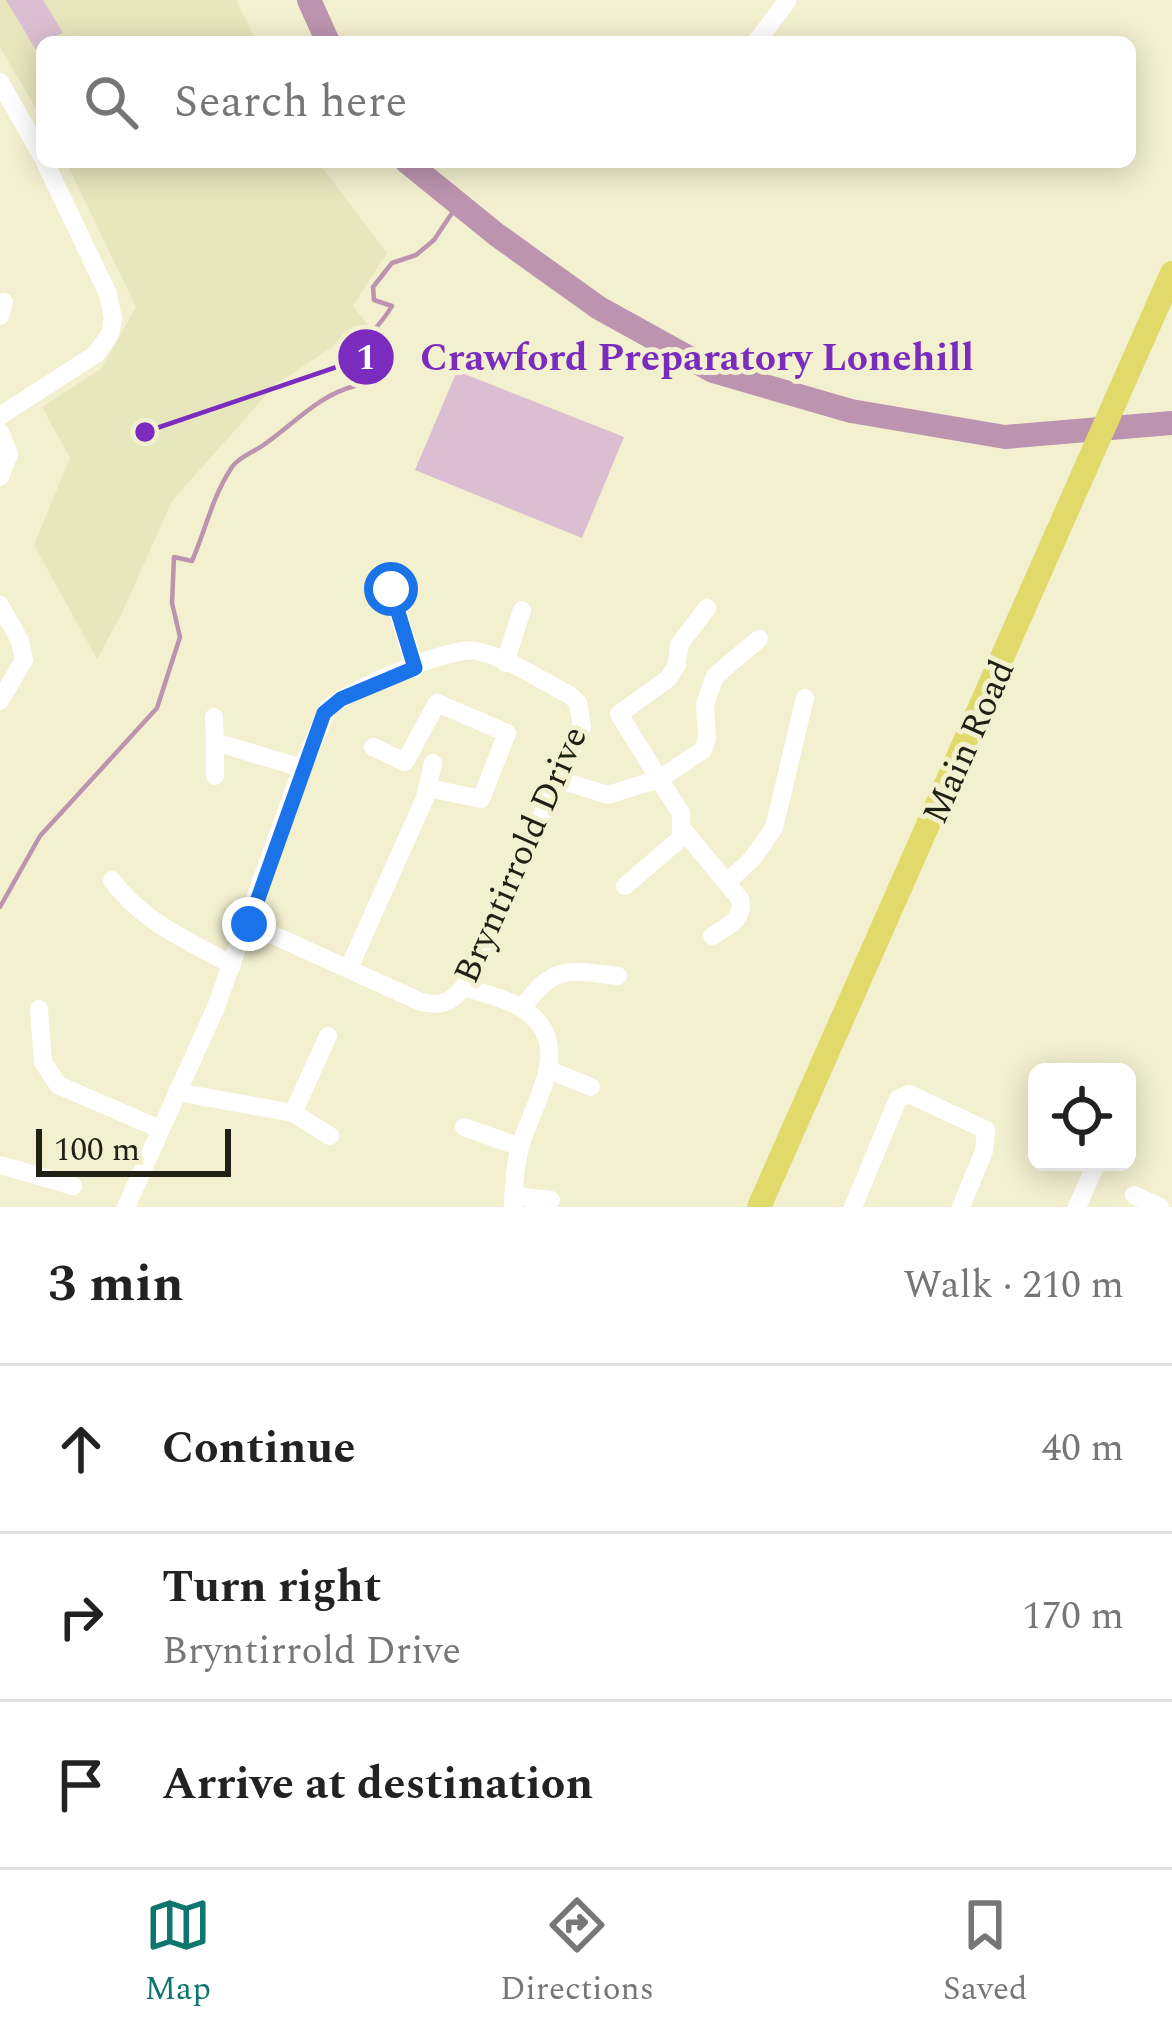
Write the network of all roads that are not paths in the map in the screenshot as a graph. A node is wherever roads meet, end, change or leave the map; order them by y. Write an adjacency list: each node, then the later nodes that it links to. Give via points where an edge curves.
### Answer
1 (788, 0): 2 (street)
2 (761, 36)
3 (0, 82): 4 (street)
4 (36, 145)
5 (48, 168): 7 (street, via 108,294 110,334 96,354)
6 (1172, 273): 57 (main road, Main Road)
7 (0, 416)
8 (0, 432): 9 (street, via 9,454)
9 (1, 471)
10 (391, 589): 16 (street)
11 (0, 604): 18 (street, via 24,660)
12 (707, 608): 25 (street, via 679,645 669,678 619,715)
13 (522, 610): 15 (street)
14 (759, 639): 25 (street, via 715,676 703,750)
15 (506, 663): 16 (street, Bryntirrold Drive, via 466,650); 26 (street, Bryntirrold Drive, via 578,704 582,727)
16 (415, 668): 23 (street, Bryntirrold Drive, via 333,704)
17 (806, 698): 30 (street, via 774,828)
18 (0, 701)
19 (214, 717): 20 (street)
20 (215, 742): 23 (street); 24 (street)
21 (373, 747): 27 (street, via 405,762 437,703 507,733 481,799)
22 (433, 763): 27 (street)
23 (302, 768): 32 (street, Bryntirrold Drive)
24 (215, 776)
25 (659, 778): 26 (street, via 608,795); 28 (street)
26 (559, 780): 37 (street, Bryntirrold Drive)
27 (428, 788): 35 (street)
28 (684, 830): 30 (street); 31 (street)
29 (112, 880): 34 (street, via 143,915)
30 (727, 882): 33 (street, via 742,907)
31 (625, 886)
32 (249, 924): 34 (street, Bryntirrold Drive); 35 (street, Bryntirrold Drive)
33 (712, 936)
34 (232, 965): 43 (street, Bryntirrold Drive)
35 (349, 968): 37 (street, Bryntirrold Drive, via 434,1005)
36 (618, 976): 38 (street, via 562,972)
37 (464, 987): 38 (street)
38 (523, 1008): 41 (street, via 548,1040)
39 (39, 1009): 46 (street, via 44,1062 58,1085)
40 (328, 1036): 44 (street)
41 (549, 1070): 42 (street); 48 (street)
42 (591, 1087)
43 (177, 1092): 44 (street); 46 (street, Bryntirrold Drive)
44 (293, 1113): 47 (street)
45 (464, 1127): 48 (street)
46 (160, 1129): 56 (street, Bryntirrold Drive)
47 (330, 1136)
48 (520, 1147): 54 (street)
49 (0, 1165): 51 (street)
50 (1093, 1171): 59 (street)
51 (73, 1186)
52 (1134, 1195): 60 (street)
53 (550, 1200): 54 (street)
54 (513, 1201)
55 (858, 1206): 58 (street, via 898,1099 909,1094 986,1130)
56 (126, 1207)
57 (759, 1207)
58 (961, 1207)
59 (1078, 1207)
60 (1160, 1207)

